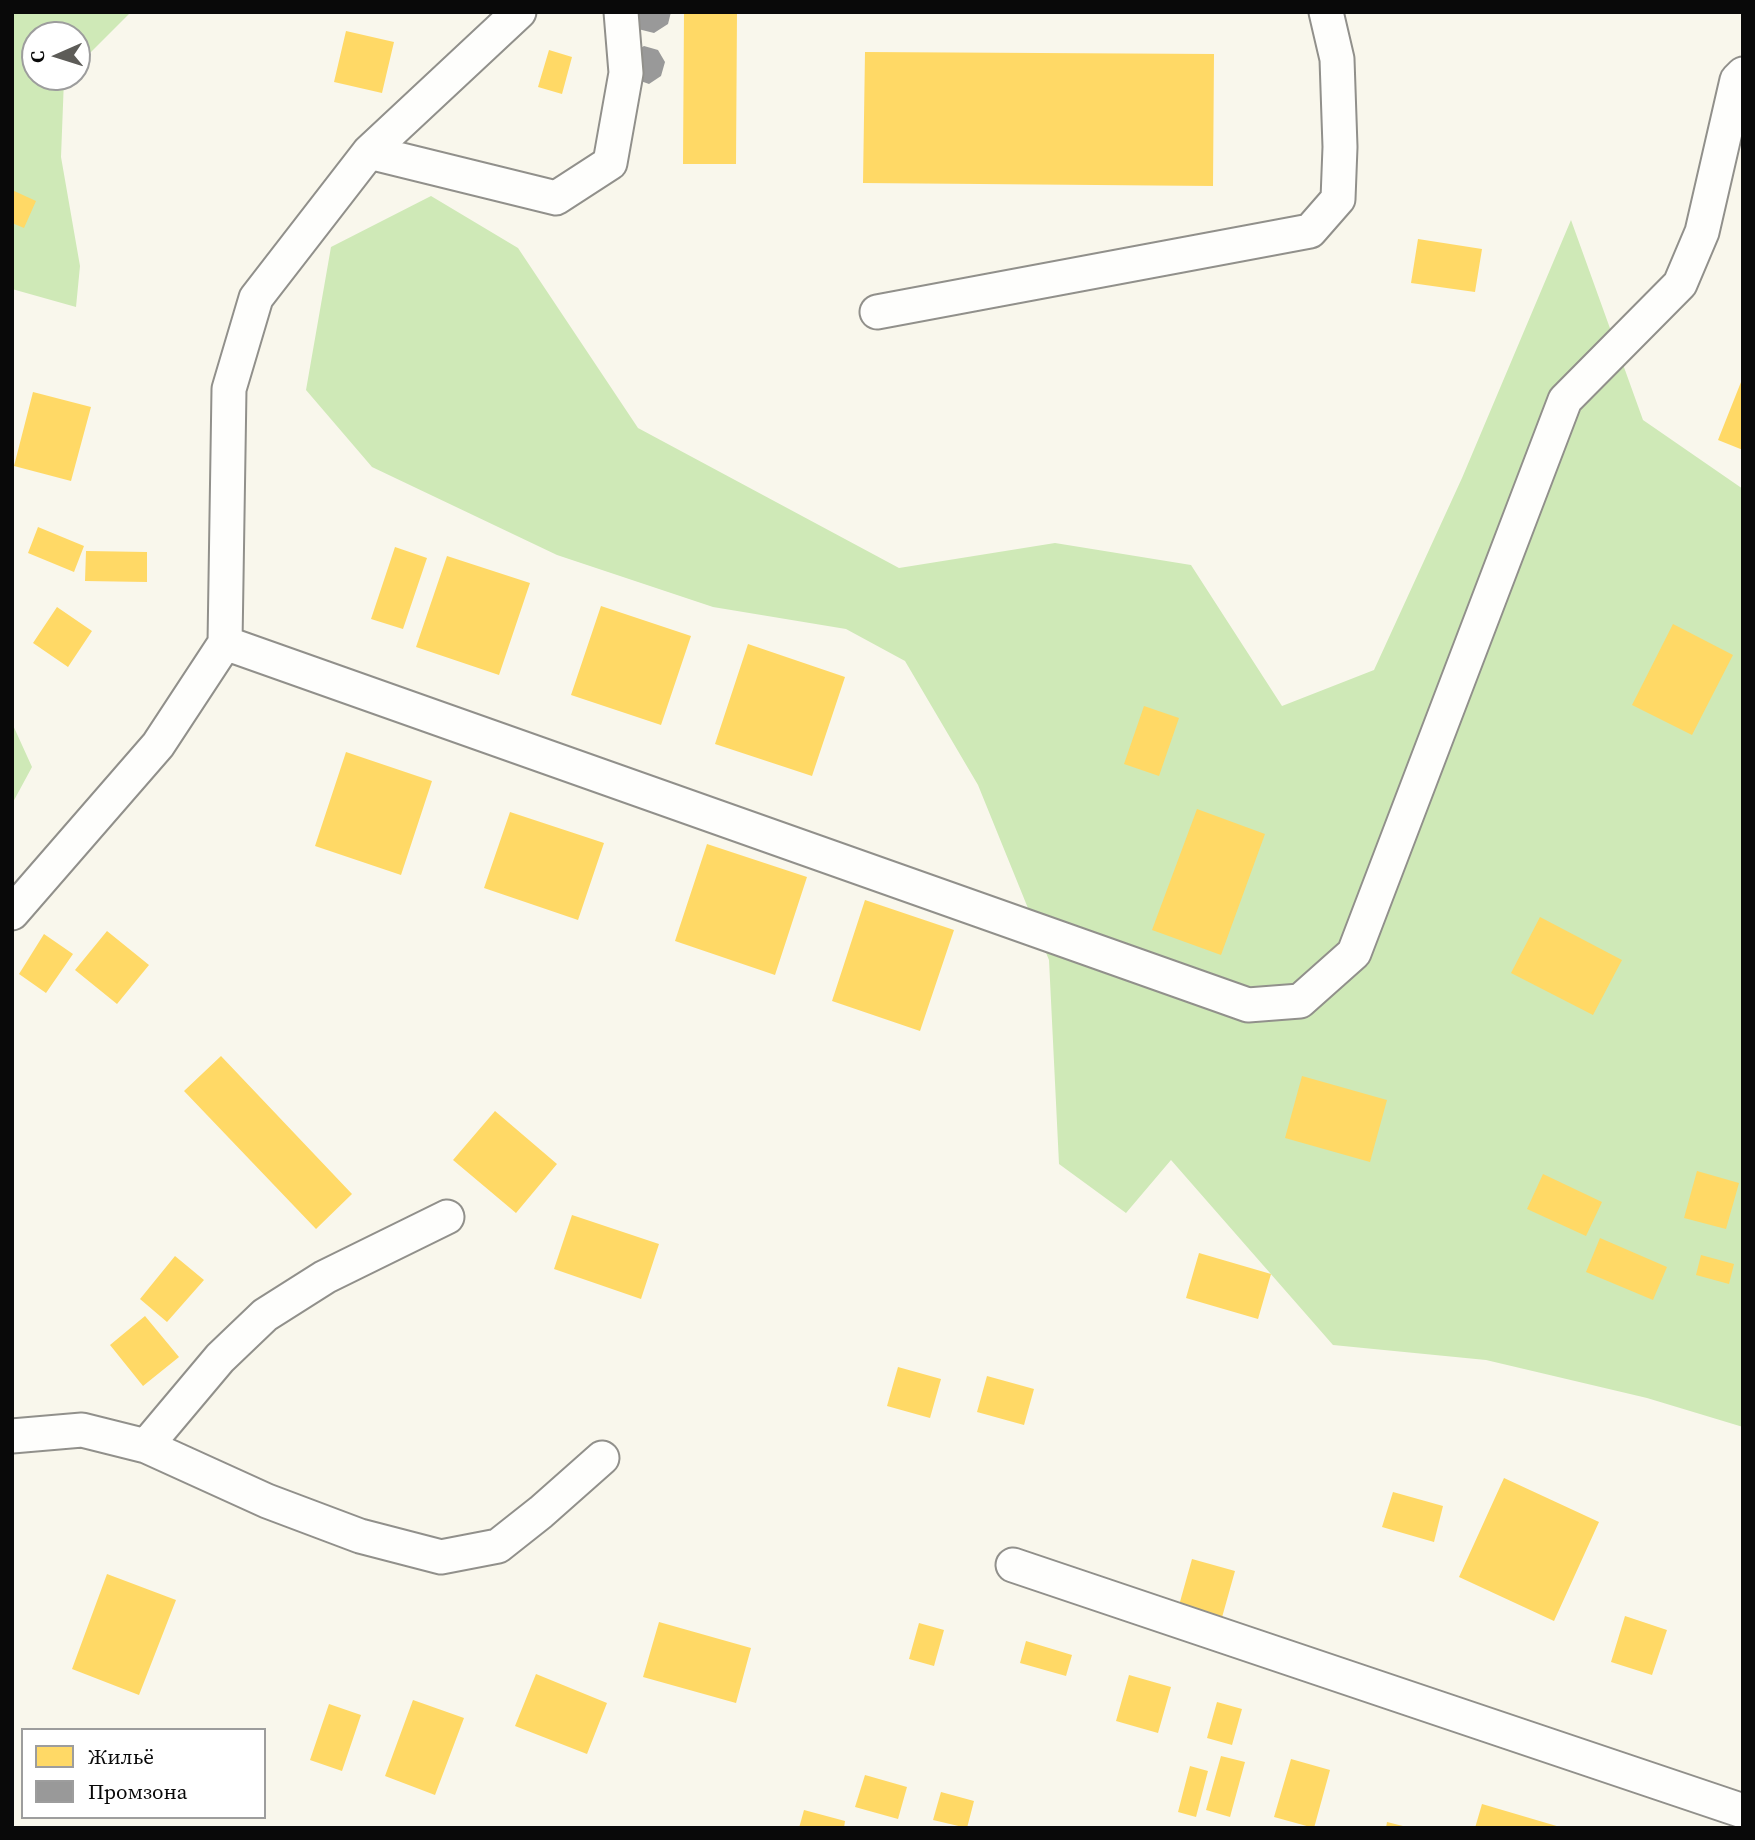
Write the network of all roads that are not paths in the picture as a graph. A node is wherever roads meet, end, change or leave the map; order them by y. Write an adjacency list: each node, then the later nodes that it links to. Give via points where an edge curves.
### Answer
1 (519, 12): 5 (street)
2 (621, 12): 5 (street, via 626,73 610,163 556,198)
3 (1326, 12): 6 (street, via 1336,59 1338,199 1310,231)
4 (1743, 74): 7 (street, via 1737,79 1702,232 1680,284 1565,400 1354,953 1300,1001 1248,1005)
5 (369, 152): 7 (street, via 256,299 229,389)
6 (877, 312)
7 (225, 643): 8 (street, via 158,746)
8 (12, 913)
9 (447, 1217): 11 (street, via 325,1277 265,1315 220,1359)
10 (12, 1436): 11 (street, via 82,1430)
11 (146, 1446): 12 (street, via 267,1501 360,1536 441,1557 498,1546)
12 (602, 1458)
13 (1013, 1565): 14 (street)
14 (1743, 1811)

